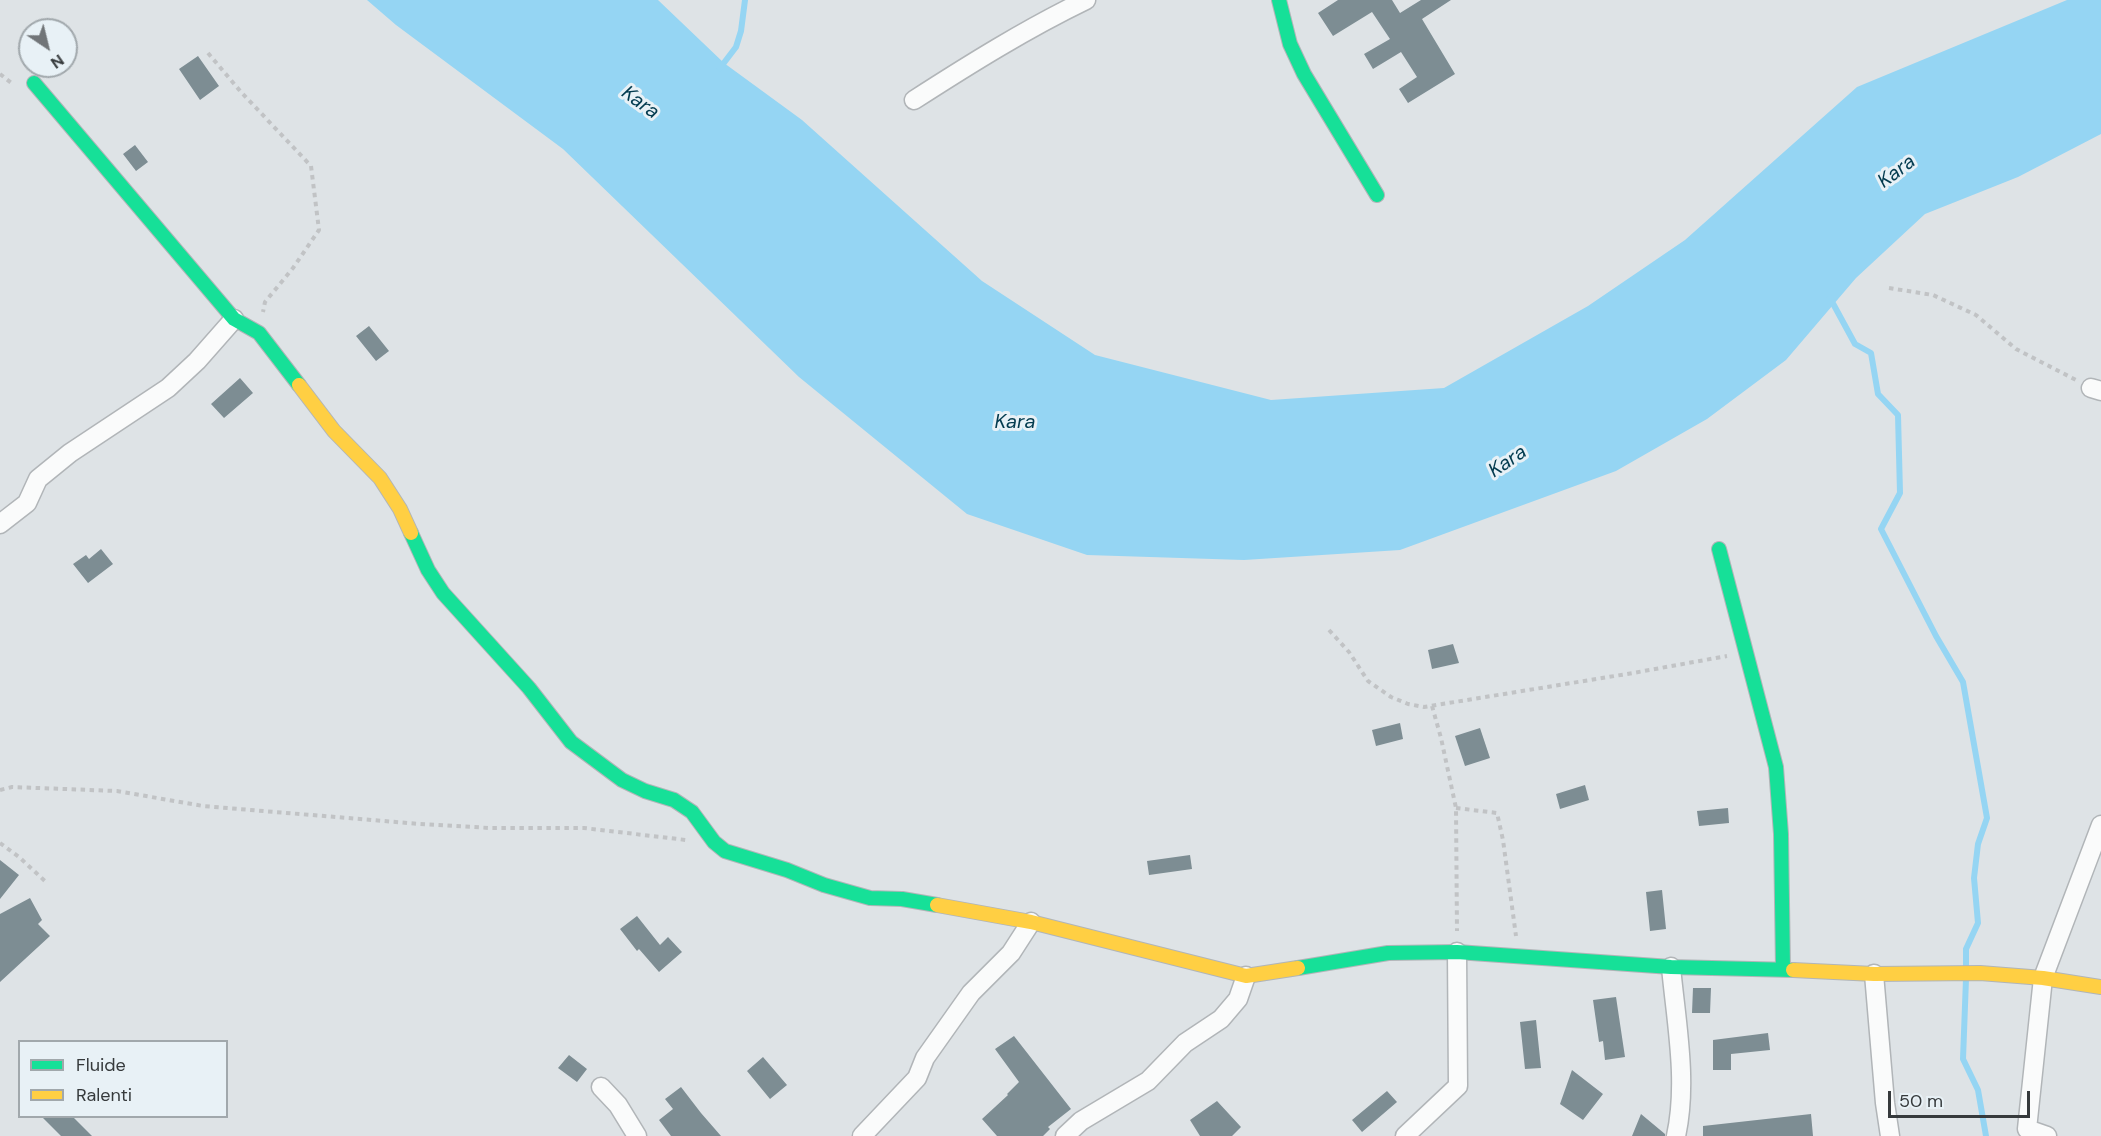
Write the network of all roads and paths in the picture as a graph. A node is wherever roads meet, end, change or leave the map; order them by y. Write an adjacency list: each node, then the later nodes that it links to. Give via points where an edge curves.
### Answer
1 (1086, 0): 5 (street, via 978,59)
2 (1279, 0): 6 (street, via 1290,44 1304,74)
3 (208, 53): 9 (path, via 311,166 319,230 265,302)
4 (34, 83): 8 (street)
5 (914, 100)
6 (1377, 195)
7 (1889, 288): 10 (path, via 1933,295 1976,315 2016,349)
8 (234, 319): 9 (street); 11 (street, via 168,388 38,479 27,503)
9 (259, 333): 19 (street, via 334,430 380,478 443,593 529,687 571,742 622,780 674,800 692,812)
10 (2096, 389)
11 (0, 524)
12 (1719, 549): 14 (street)
13 (1329, 630): 15 (path, via 1368,681 1408,704)
14 (1745, 652): 15 (path); 26 (street, via 1776,767)
15 (1432, 706): 17 (path)
16 (0, 790): 19 (path, via 117,791 204,806 273,812 431,825 584,828)
17 (1456, 808): 23 (path); 24 (path, via 1497,813)
18 (2101, 825): 29 (street)
19 (714, 842): 22 (street, via 740,856 870,898 902,899)
20 (0, 843): 21 (path)
21 (46, 882)
22 (1031, 922): 28 (street); 33 (street, via 1011,952 971,993 925,1058 917,1078)
23 (1457, 952): 24 (street); 28 (street, via 1388,953); 35 (street, via 1458,1086)
24 (1519, 957): 25 (street)
25 (1671, 966): 26 (street); 36 (street, via 1680,1059)
26 (1783, 969): 27 (street)
27 (1874, 974): 29 (street, via 1952,972); 37 (street)
28 (1246, 976): 34 (street, via 1238,999 1221,1019 1185,1042 1148,1081 1081,1121)
29 (2043, 978): 30 (street); 38 (street, via 2027,1129)
30 (2101, 987)
31 (601, 1087): 32 (street, via 618,1105)
32 (637, 1136)
33 (862, 1136)
34 (1065, 1136)
35 (1405, 1136)
36 (1676, 1136)
37 (1890, 1136)
38 (2047, 1136)

